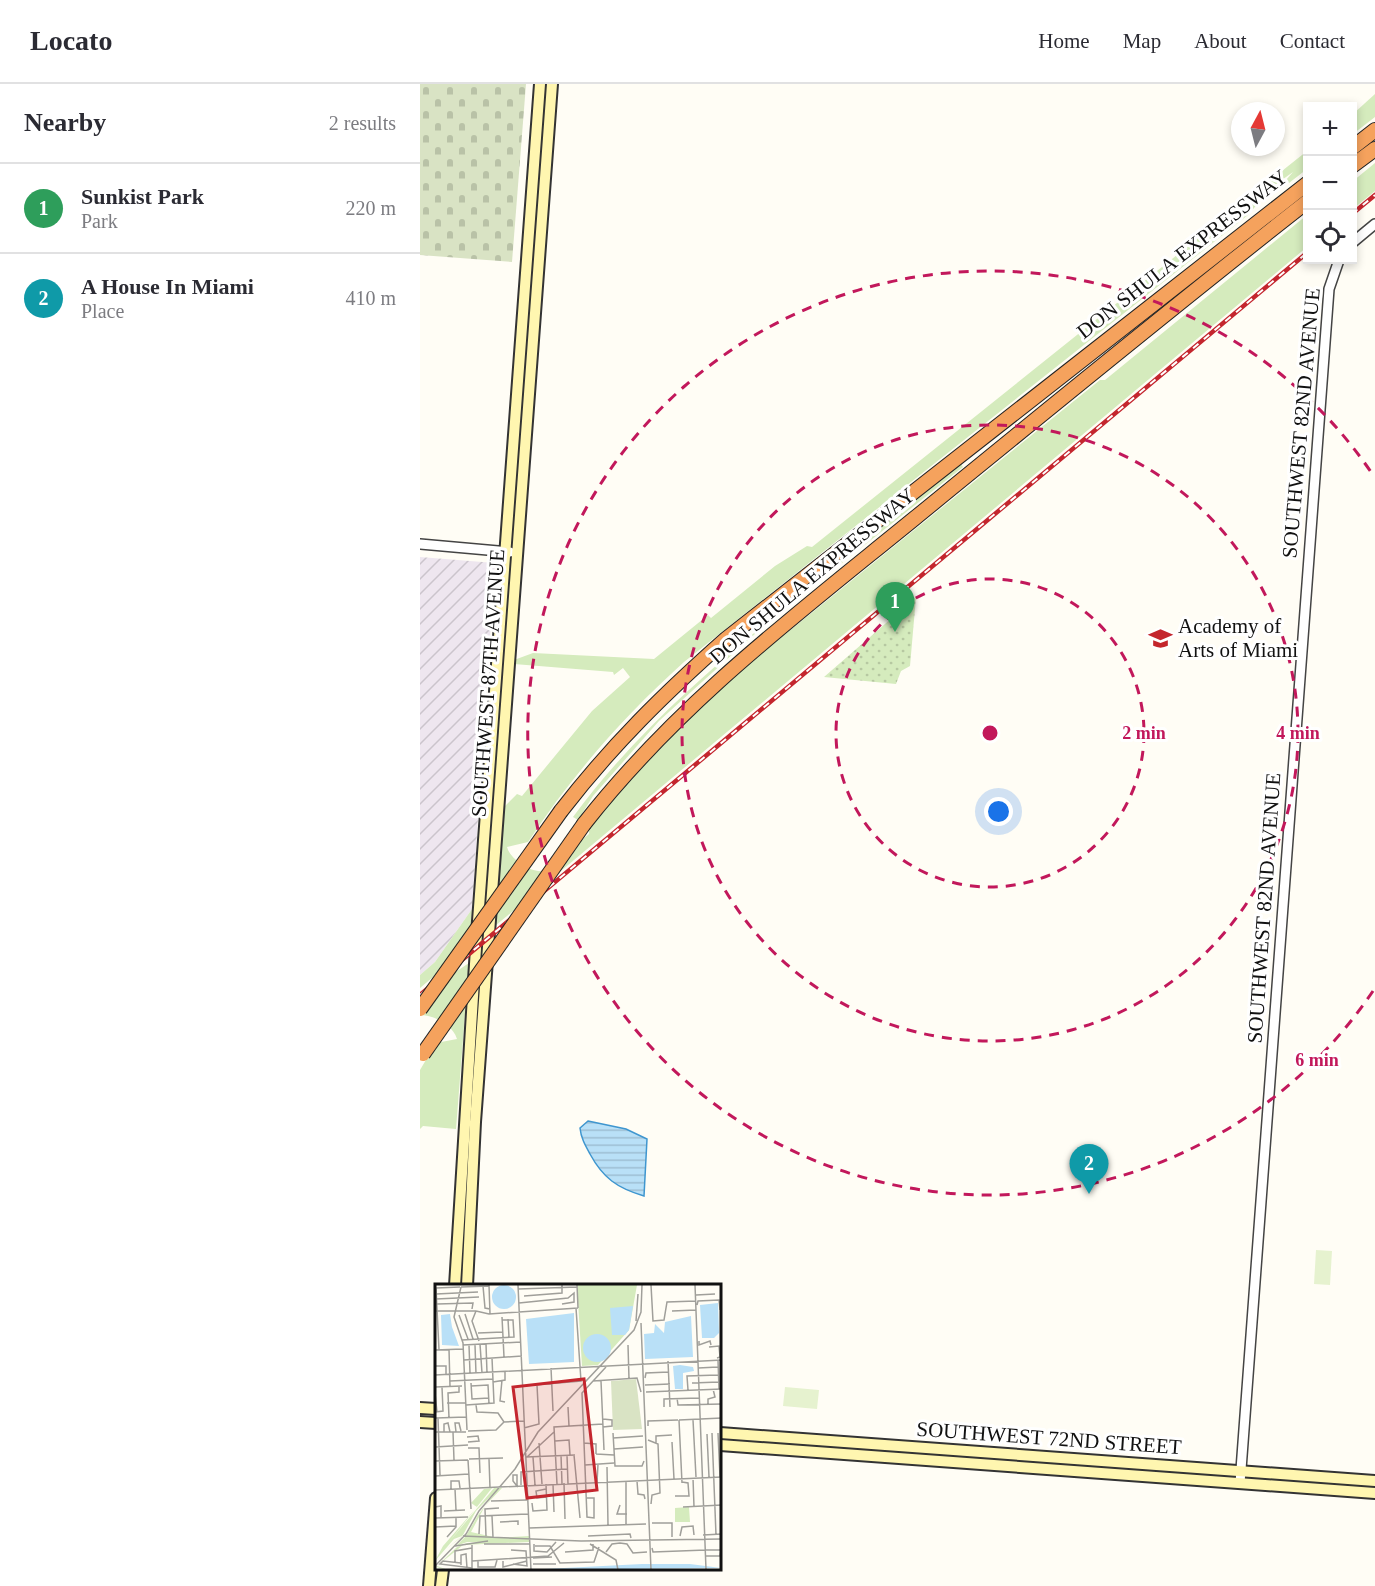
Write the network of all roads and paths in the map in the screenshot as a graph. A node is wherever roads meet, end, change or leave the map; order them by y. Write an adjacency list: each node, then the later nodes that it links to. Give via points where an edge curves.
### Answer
1 (540, 84): 7 (main road, SOUTHWEST 87TH AVENUE)
2 (552, 84): 8 (main road, SOUTHWEST 87TH AVENUE)
3 (1375, 130): 4 (highway)
4 (1357, 145)
5 (1375, 148): 6 (highway)
6 (1357, 163)
7 (534, 173): 8 (main road); 12 (main road, SOUTHWEST 87TH AVENUE)
8 (546, 174): 13 (main road, SOUTHWEST 87TH AVENUE)
9 (1303, 187): 29 (highway, DON SHULA EXPRESSWAY, bridge, via 726,639 655,702 592,770)
10 (1303, 205): 32 (highway, DON SHULA EXPRESSWAY, bridge, via 1126,344 749,654 674,721 584,824)
11 (1375, 224): 14 (street)
12 (529, 239): 13 (main road); 16 (main road, SOUTHWEST 87TH AVENUE)
13 (541, 240): 17 (main road, SOUTHWEST 87TH AVENUE)
14 (1357, 240)
15 (1336, 264): 45 (street, SOUTHWEST 82ND AVENUE, via 1329,289)
16 (526, 269): 17 (main road); 18 (main road, SOUTHWEST 87TH AVENUE)
17 (538, 271): 19 (main road, SOUTHWEST 87TH AVENUE)
18 (522, 329): 19 (main road); 20 (main road, SOUTHWEST 87TH AVENUE)
19 (534, 331): 21 (main road, SOUTHWEST 87TH AVENUE)
20 (513, 437): 21 (main road); 22 (main road, SOUTHWEST 87TH AVENUE)
21 (526, 438): 23 (main road, SOUTHWEST 87TH AVENUE)
22 (507, 524): 23 (main road); 25 (main road, SOUTHWEST 87TH AVENUE)
23 (519, 525): 26 (main road, SOUTHWEST 87TH AVENUE)
24 (420, 544): 25 (street)
25 (505, 551): 26 (street); 27 (main road, SOUTHWEST 87TH AVENUE)
26 (517, 552): 28 (main road, SOUTHWEST 87TH AVENUE)
27 (483, 840): 28 (main road); 30 (main road, SOUTHWEST 87TH AVENUE)
28 (496, 841): 31 (main road, SOUTHWEST 87TH AVENUE)
29 (420, 1010)
30 (470, 1033): 31 (main road); 34 (main road, SOUTHWEST 87TH AVENUE)
31 (482, 1034): 33 (main road, SOUTHWEST 87TH AVENUE)
32 (421, 1056)
33 (475, 1122): 34 (main road); 36 (main road, SOUTHWEST 87TH AVENUE)
34 (463, 1134): 35 (main road, SOUTHWEST 87TH AVENUE)
35 (455, 1284)
36 (467, 1284)
37 (420, 1408): 38 (main road)
38 (435, 1409)
39 (420, 1422): 40 (main road)
40 (435, 1424)
41 (722, 1433): 42 (main road, SOUTHWEST 72ND STREET)
42 (844, 1442): 44 (main road); 45 (main road, SOUTHWEST 72ND STREET)
43 (722, 1445): 44 (main road, SOUTHWEST 72ND STREET)
44 (843, 1454): 45 (main road, SOUTHWEST 72ND STREET)
45 (1240, 1477): 46 (main road, SOUTHWEST 72ND STREET); 47 (main road, SOUTHWEST 72ND STREET)
46 (1375, 1481)
47 (1375, 1493)
48 (435, 1531): 50 (main road)
49 (443, 1571): 51 (main road)
50 (429, 1586)
51 (441, 1586)

